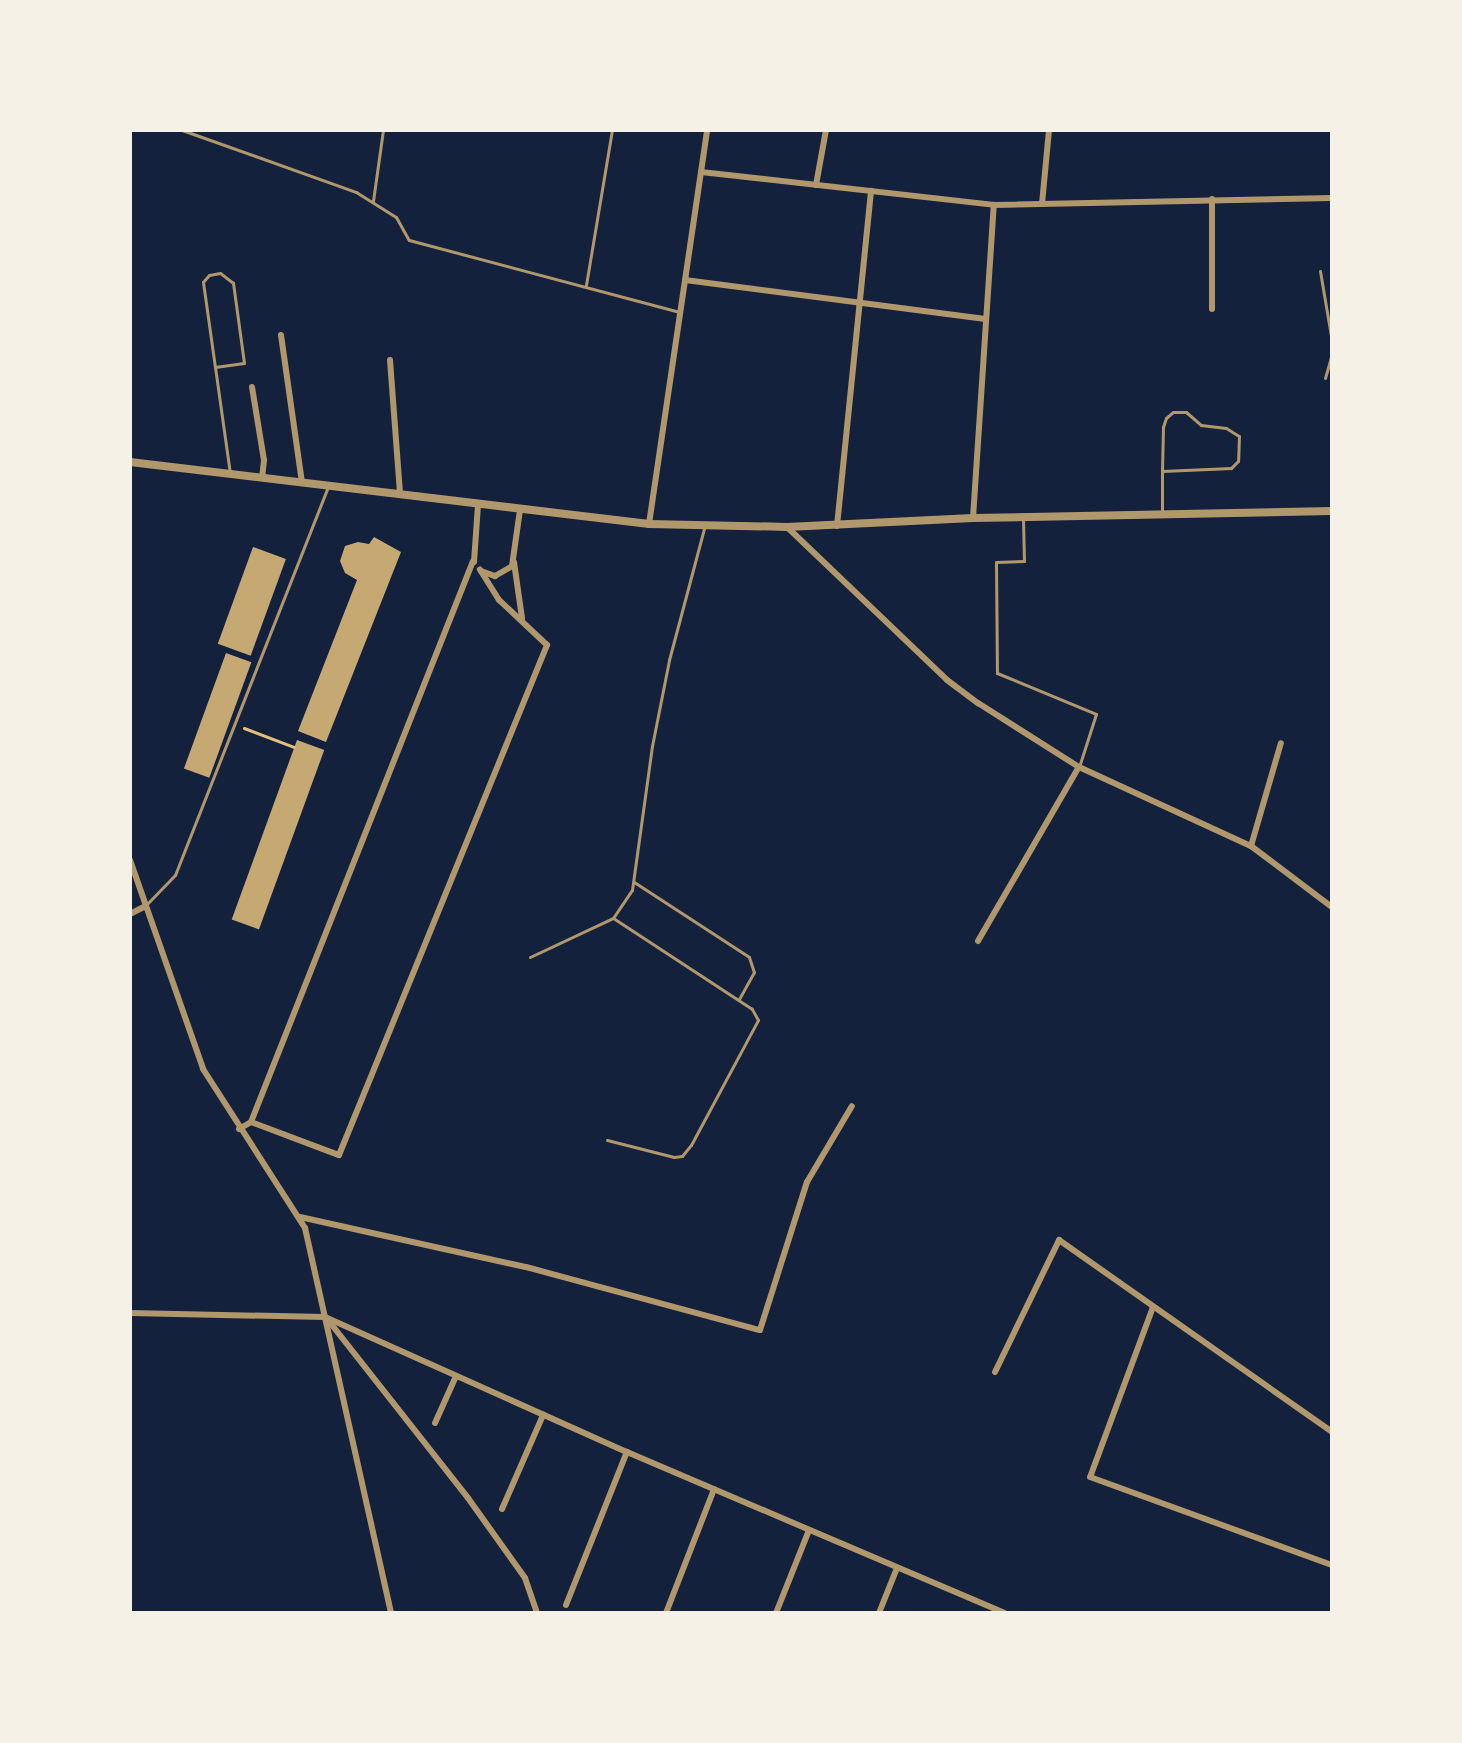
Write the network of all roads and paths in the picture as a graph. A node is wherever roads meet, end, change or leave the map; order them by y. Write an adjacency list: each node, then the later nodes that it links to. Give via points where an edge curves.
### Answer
1 (182, 130): 12 (lane)
2 (383, 130): 12 (lane)
3 (612, 130): 17 (lane)
4 (707, 130): 7 (street)
5 (826, 130): 8 (street)
6 (1049, 130): 13 (street)
7 (701, 172): 8 (street); 16 (street)
8 (816, 185): 9 (street)
9 (871, 191): 14 (street); 18 (street)
10 (1332, 198): 11 (street)
11 (1212, 199): 13 (street); 19 (street)
12 (373, 201): 17 (lane, via 396,217 409,240)
13 (1042, 204): 14 (street)
14 (994, 205): 21 (street)
15 (1320, 271): 23 (lane)
16 (685, 280): 18 (street); 20 (street)
17 (586, 285): 20 (lane)
18 (859, 303): 21 (street); 44 (street)
19 (1212, 309)
20 (680, 312): 43 (street)
21 (985, 319): 40 (street)
22 (281, 335): 33 (street)
23 (1332, 342)
24 (1332, 354): 27 (lane)
25 (390, 360): 35 (street)
26 (215, 367): 26 (lane, via 203,282 220,273 233,283 244,363); 31 (lane)
27 (1325, 378)
28 (252, 387): 32 (street)
29 (130, 462): 31 (street)
30 (1162, 471): 30 (lane, via 1163,427 1173,412 1186,412 1201,425 1232,429 1239,436 1238,461 1231,468); 39 (lane)
31 (230, 474): 32 (street)
32 (262, 478): 33 (street)
33 (302, 483): 34 (street)
34 (328, 486): 35 (street); 50 (lane)
35 (400, 493): 36 (street)
36 (478, 505): 37 (street); 46 (street)
37 (520, 510): 43 (street); 47 (street)
38 (1332, 511): 39 (street)
39 (1162, 515): 41 (street)
40 (973, 518): 41 (street); 44 (street)
41 (1023, 518): 53 (lane, via 1024,561 996,562 997,673 1096,714)
42 (706, 523): 43 (street); 45 (street); 56 (lane, via 654,732)
43 (649, 524)
44 (837, 526): 45 (street)
45 (787, 527): 53 (street, via 947,680)
46 (473, 561): 48 (street); 65 (street)
47 (514, 562): 48 (street, via 501,574); 49 (street)
48 (480, 570): 49 (street, via 499,600)
49 (523, 622): 65 (street, via 547,645 339,1155)
50 (235, 725): 52 (path); 57 (lane, via 175,875)
51 (1281, 743): 54 (street)
52 (294, 747)
53 (1079, 767): 54 (street); 61 (street)
54 (1251, 846): 58 (street)
55 (130, 860): 57 (street)
56 (634, 882): 60 (lane, via 623,909); 63 (lane, via 749,957 754,972)
57 (144, 907): 59 (street); 66 (street, via 203,1069)
58 (1332, 907)
59 (130, 914)
60 (613, 918): 62 (lane); 63 (lane)
61 (978, 941)
62 (530, 957)
63 (739, 1000): 67 (lane, via 756,1014 756,1027 687,1151 674,1157)
64 (852, 1106): 68 (street, via 807,1182 760,1330 526,1267)
65 (251, 1122): 66 (street)
66 (239, 1129): 68 (street)
67 (607, 1140)
68 (300, 1217): 71 (street)
69 (1153, 1307): 72 (street, via 1059,1240); 76 (street); 81 (street, via 1090,1477)
70 (130, 1313): 71 (street)
71 (325, 1317): 73 (street); 85 (street); 86 (street, via 468,1498 525,1578)
72 (995, 1372)
73 (456, 1376): 74 (street); 75 (street)
74 (543, 1415): 77 (street); 79 (street)
75 (435, 1423)
76 (1332, 1432)
77 (627, 1452): 78 (street); 83 (street)
78 (714, 1489): 80 (street); 87 (street)
79 (502, 1509)
80 (809, 1530): 82 (street); 88 (street)
81 (1332, 1565)
82 (897, 1568): 84 (street); 89 (street)
83 (566, 1605)
84 (992, 1611): 90 (street)
85 (391, 1613)
86 (537, 1613)
87 (666, 1613)
88 (776, 1613)
89 (879, 1613)
90 (1004, 1613)

